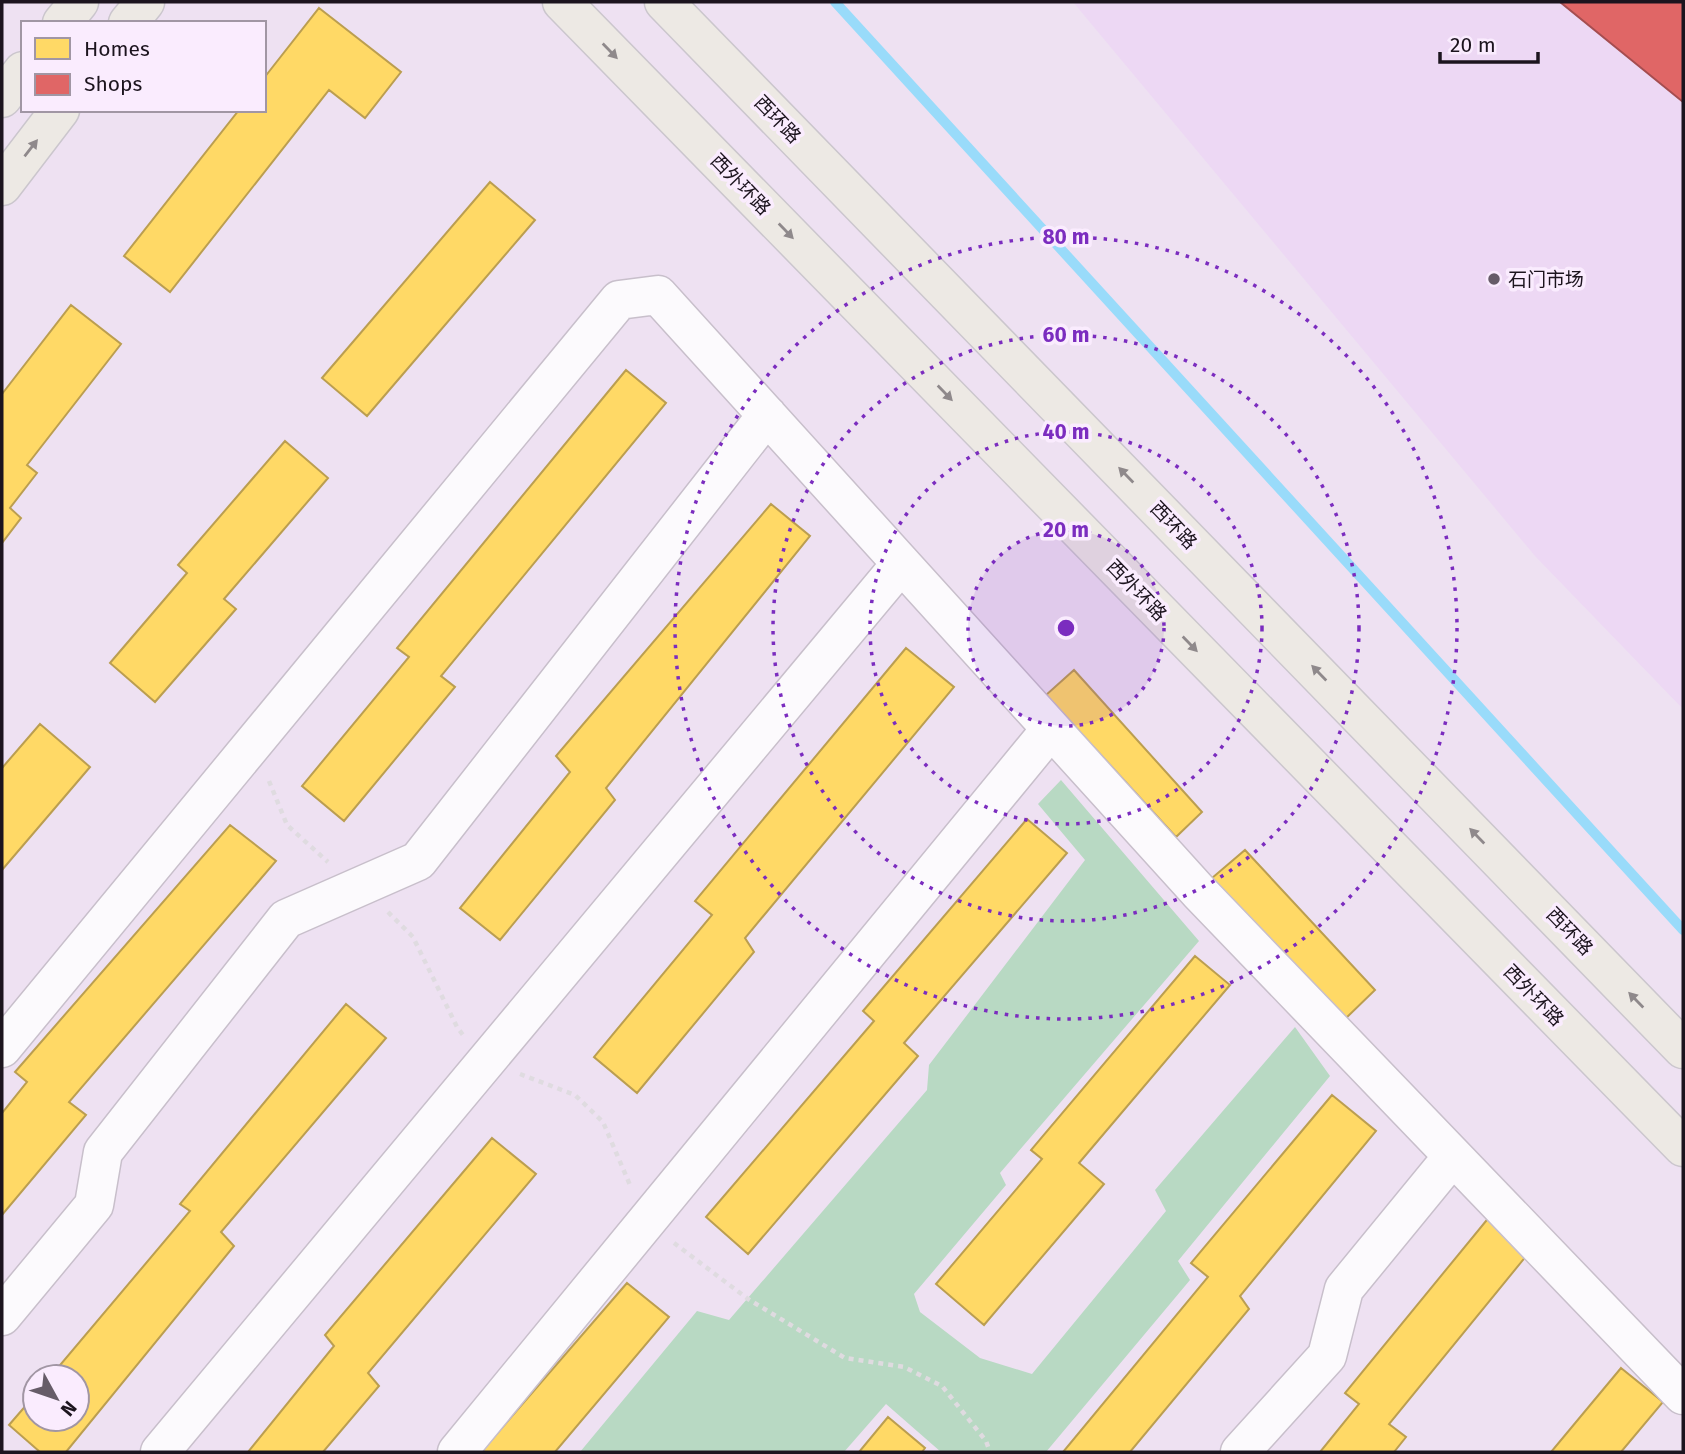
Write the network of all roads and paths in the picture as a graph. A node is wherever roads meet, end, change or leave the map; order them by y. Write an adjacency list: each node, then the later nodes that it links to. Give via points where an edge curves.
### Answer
1 (79, 2): 5 (main road)
2 (145, 2): 6 (main road)
3 (562, 2): 19 (main road, 西外环路, one-way to 19)
4 (664, 2): 17 (main road, 西环路, one-way to 4)
5 (64, 21)
6 (130, 21)
7 (21, 73): 8 (main road)
8 (2, 97)
9 (58, 112): 10 (main road, one-way to 9)
10 (2, 186)
11 (766, 415): 12 (lane); 14 (lane, via 658,295 618,300); 15 (lane, via 418,861)
12 (901, 564): 13 (lane); 18 (lane)
13 (1051, 729): 20 (lane, via 1199,892); 21 (lane)
14 (253, 743): 15 (path, via 287,825 339,873); 16 (lane)
15 (362, 885): 18 (path, via 413,937 457,1027); 22 (lane, via 286,919 103,1152 94,1205)
16 (2, 1048)
17 (1683, 1048)
18 (486, 1062): 21 (path, via 575,1095 603,1122); 24 (lane)
19 (1683, 1147)
20 (1453, 1156): 23 (lane); 27 (lane, via 1344,1289 1327,1356)
21 (646, 1222): 25 (lane); 26 (path, via 748,1299 845,1358 904,1367 942,1385)
22 (2, 1317)
23 (1683, 1395)
24 (160, 1452)
25 (457, 1452)
26 (990, 1452)
27 (1240, 1452)

